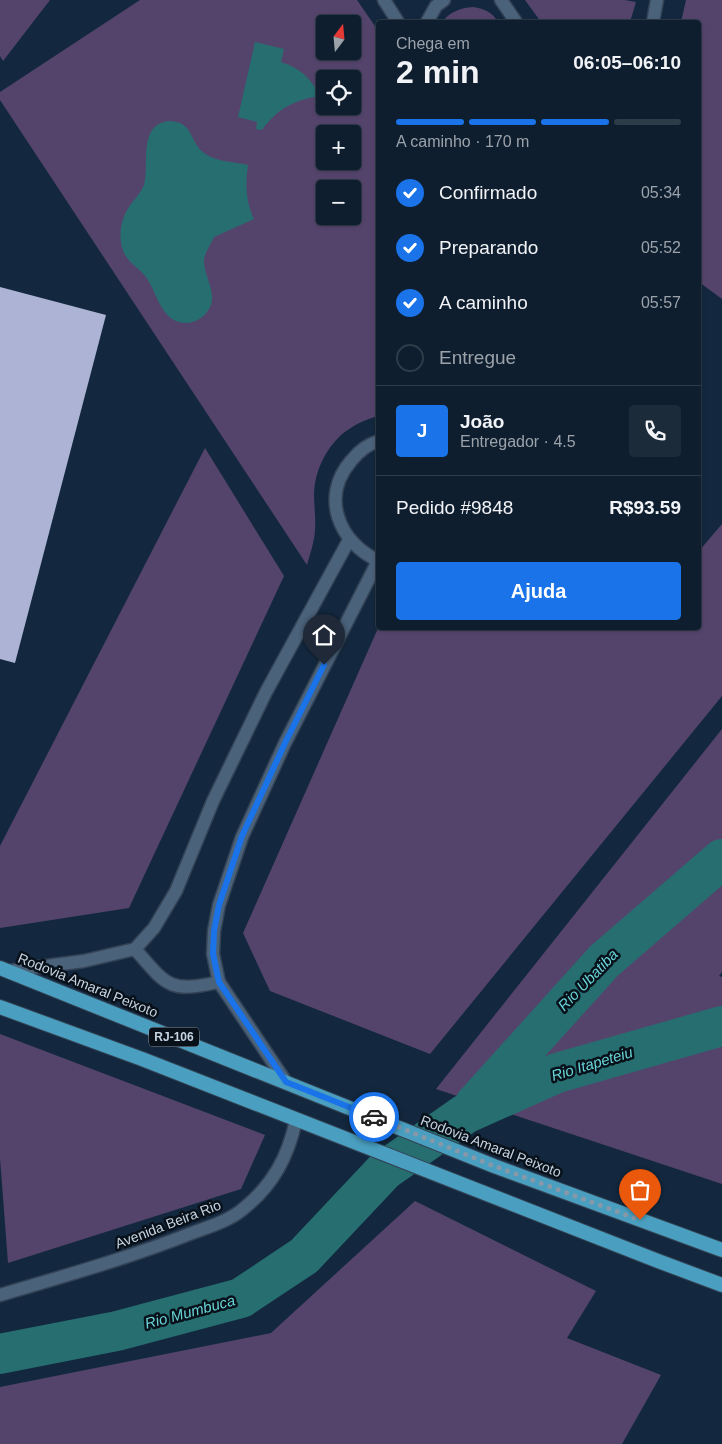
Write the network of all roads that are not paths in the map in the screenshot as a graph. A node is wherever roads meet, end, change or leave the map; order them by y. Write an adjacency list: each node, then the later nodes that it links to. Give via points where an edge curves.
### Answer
1 (384, 0): 5 (street)
2 (444, 0): 6 (street, via 436,6)
3 (501, 0): 7 (street)
4 (657, 0): 8 (street)
5 (397, 20)
6 (428, 20)
7 (515, 20)
8 (654, 20)
9 (376, 442): 10 (street, via 357,453 345,468 338,486 336,504 340,523)
10 (349, 540): 11 (street); 13 (street, via 266,692 213,801 176,891 154,928)
11 (376, 560)
12 (376, 565): 15 (street, via 289,735 242,836 219,905 214,931 213,954)
13 (135, 949): 14 (street, via 84,961); 15 (street, via 163,981 179,987)
14 (4, 969): 17 (highway, Rodovia Amaral Peixoto / RJ-106)
15 (219, 982): 17 (street)
16 (0, 1007): 18 (highway, RJ-106)
17 (286, 1082): 19 (highway, Rodovia Amaral Peixoto / RJ-106, via 494,1166)
18 (296, 1120): 20 (highway, RJ-106); 21 (street, Avenida Beira Rio, via 279,1169 242,1211 140,1253)
19 (722, 1250)
20 (722, 1285)
21 (0, 1295)

